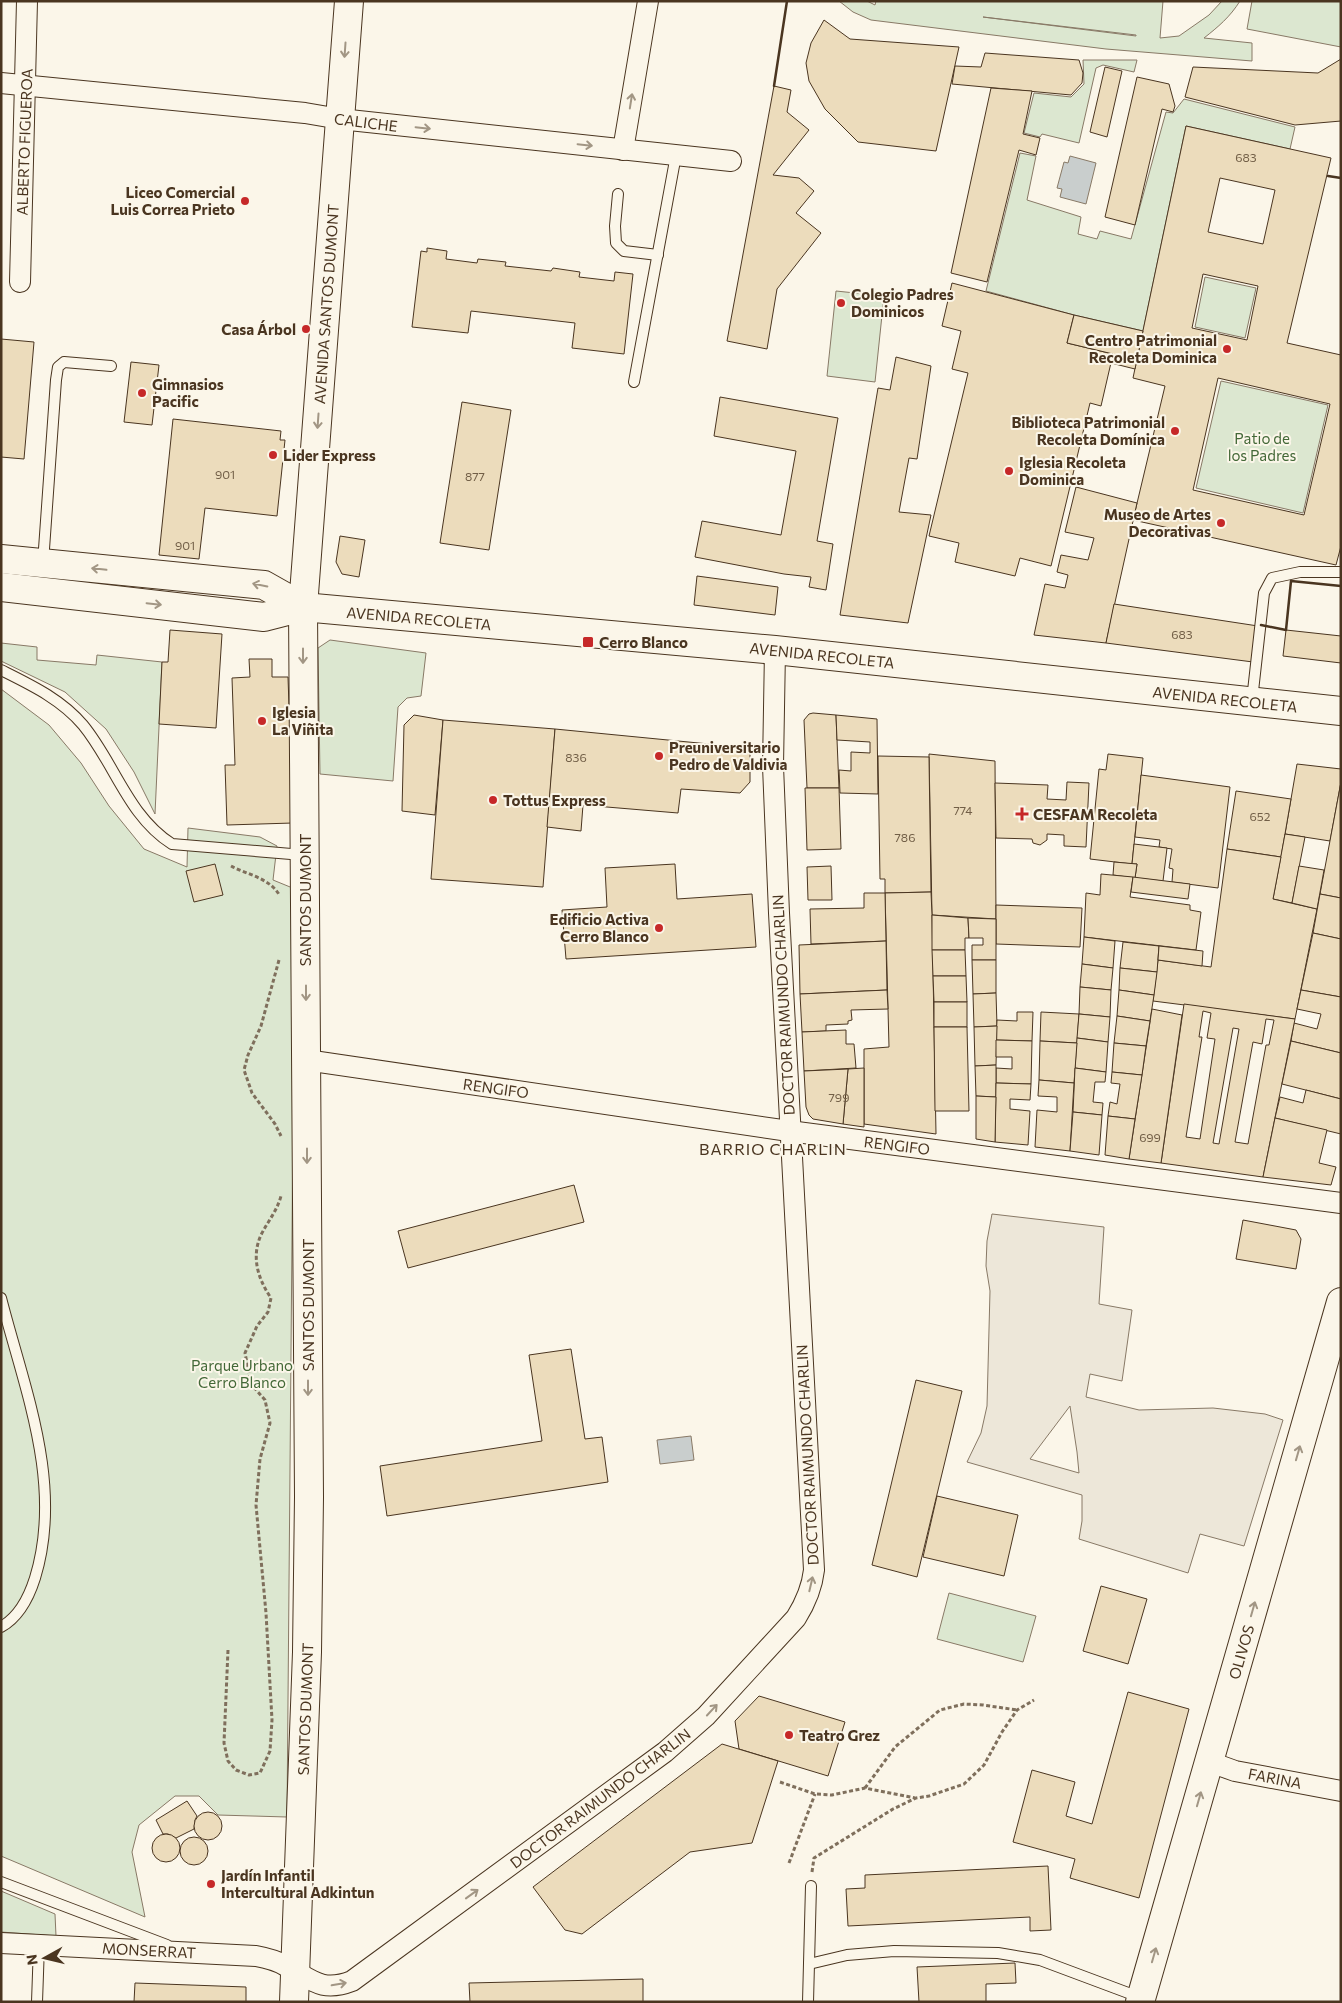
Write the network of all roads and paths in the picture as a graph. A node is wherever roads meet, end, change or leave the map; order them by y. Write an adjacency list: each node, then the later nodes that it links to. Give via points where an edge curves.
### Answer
1 (27, 1): 5 (street, ALBERTO FIGUEROA)
2 (349, 1): 6 (main road, AVENIDA SANTOS DUMONT, one-way to 6)
3 (648, 1): 7 (street, one-way to 3)
4 (1, 83): 5 (street, CALICHE)
5 (25, 86): 6 (street, CALICHE); 12 (street, ALBERTO FIGUEROA)
6 (340, 119): 7 (street, CALICHE, one-way to 7); 19 (main road, AVENIDA SANTOS DUMONT, one-way to 19)
7 (623, 150): 8 (street, CALICHE)
8 (676, 155): 9 (street, CALICHE); 11 (lane)
9 (731, 161)
10 (618, 194): 11 (lane, via 616,243 624,251)
11 (658, 255): 14 (lane)
12 (20, 282)
13 (112, 366): 16 (lane, via 64,362 58,368)
14 (634, 382)
15 (1, 559): 16 (main road, AVENIDA RECOLETA)
16 (44, 563): 19 (main road, AVENIDA RECOLETA, one-way to 16, via 264,585)
17 (1341, 572): 22 (lane, via 1300,572 1272,578 1264,593)
18 (1, 587): 19 (main road, AVENIDA RECOLETA, one-way to 19, via 264,617)
19 (304, 607): 20 (main road, AVENIDA RECOLETA); 25 (main road, SANTOS DUMONT, one-way to 25)
20 (775, 650): 22 (main road, AVENIDA RECOLETA); 29 (street, DOCTOR RAIMUNDO CHARLIN, via 773,766)
21 (1, 670): 24 (lane, via 48,694 68,709 98,746 137,812 159,836 172,844)
22 (1251, 702): 23 (main road, AVENIDA RECOLETA)
23 (1341, 711)
24 (221, 848): 25 (lane); 26 (path, via 229,865 267,881)
25 (305, 855): 28 (main road, SANTOS DUMONT, one-way to 28)
26 (282, 900)
27 (282, 951): 30 (path, via 244,1070 252,1093 276,1124)
28 (306, 1060): 29 (street, RENGIFO); 53 (main road, SANTOS DUMONT, one-way to 53, via 307,1652)
29 (789, 1131): 32 (street, RENGIFO); 53 (street, DOCTOR RAIMUNDO CHARLIN, one-way to 29, via 324,1986 343,1984 362,1975 665,1752 706,1716 804,1606 814,1570)
30 (284, 1144)
31 (281, 1193): 36 (path, via 278,1208 260,1236 255,1262 262,1286 271,1298 268,1312 257,1326 245,1353 251,1384 265,1400 270,1423 260,1459 256,1504 272,1720 270,1751 260,1773 249,1775 236,1770 228,1761 224,1743)
32 (1341, 1203)
33 (1, 1298): 35 (lane, via 38,1438 46,1504 44,1547 33,1585 17,1614)
34 (1341, 1302): 39 (main road, OLIVOS, one-way to 34)
35 (1, 1627)
36 (228, 1650)
37 (1034, 1700): 38 (path)
38 (1017, 1710): 41 (path, via 964,1704 940,1710 895,1747); 44 (path, via 984,1765 964,1784)
39 (1210, 1762): 42 (street, FARINA, via 1235,1771); 54 (main road, OLIVOS, one-way to 39)
40 (780, 1782): 43 (path)
41 (865, 1788): 43 (path, via 832,1795); 44 (path)
42 (1341, 1791)
43 (816, 1794): 46 (path)
44 (916, 1798): 45 (path)
45 (814, 1858)
46 (790, 1863)
47 (1, 1882): 51 (lane)
48 (811, 1886): 52 (lane)
49 (1, 1942): 50 (street, MONSERRAT)
50 (38, 1944): 51 (street, MONSERRAT); 55 (lane)
51 (187, 1952): 53 (street, MONSERRAT, via 270,1958)
52 (809, 1964): 54 (lane, via 848,1955 894,1951 998,1953 1040,1960); 57 (lane)
53 (294, 1971): 56 (main road, SANTOS DUMONT)
54 (1141, 2000)
55 (37, 2002)
56 (294, 2002)
57 (808, 2002)

